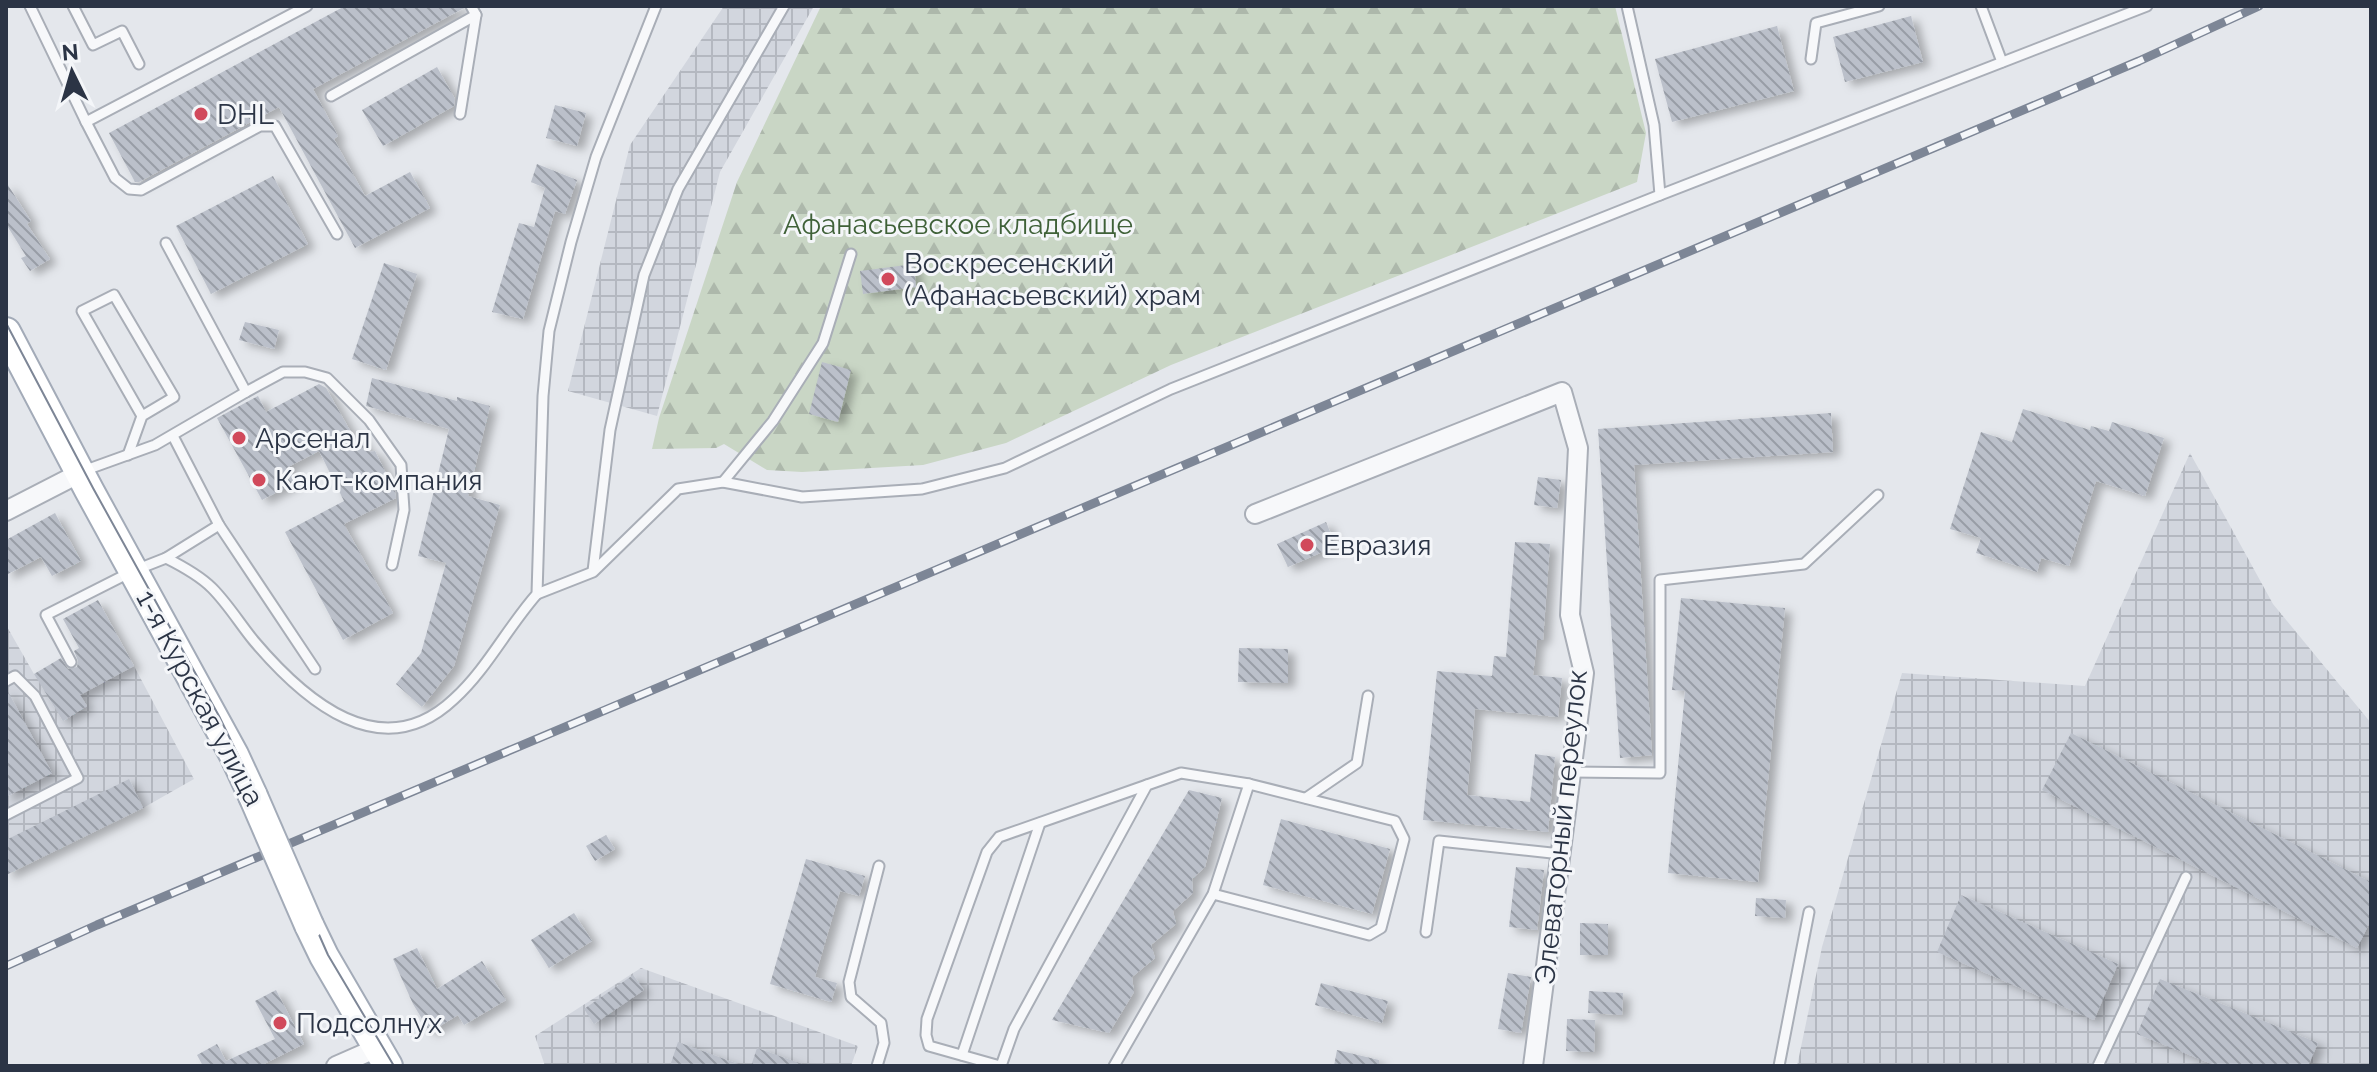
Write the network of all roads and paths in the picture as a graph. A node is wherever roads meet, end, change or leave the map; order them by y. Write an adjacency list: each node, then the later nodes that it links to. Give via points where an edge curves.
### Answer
1 (30, 6): 16 (lane)
2 (73, 6): 13 (lane, via 93,45 122,31)
3 (307, 6): 16 (lane)
4 (656, 6): 36 (lane, via 596,157 549,331)
5 (784, 6): 35 (lane, via 678,189 644,275 610,430)
6 (1627, 6): 17 (lane, via 1654,125)
7 (1879, 6): 11 (lane, via 1816,23)
8 (1981, 6): 12 (lane)
9 (2147, 6): 12 (lane)
10 (474, 10): 14 (lane); 15 (lane)
11 (1811, 59)
12 (2002, 62): 17 (lane)
13 (139, 64)
14 (331, 96)
15 (460, 114)
16 (86, 122): 18 (lane, via 115,178 129,189 141,190 260,126 275,126)
17 (1660, 195): 27 (lane, via 1171,389 1005,468 922,489 802,497)
18 (337, 234)
19 (166, 243): 22 (lane)
20 (851, 254): 27 (lane, via 823,343 773,421)
21 (6, 332): 26 (main road, 1-я Курская улица)
22 (246, 392): 24 (lane); 33 (lane, via 283,372 305,372 327,378 369,420 401,465 404,510)
23 (142, 416): 23 (lane, via 82,311 114,295 174,397); 25 (lane)
24 (173, 436): 25 (lane); 31 (lane)
25 (128, 455): 26 (lane)
26 (80, 473): 29 (street); 34 (main road, 1-я Курская улица)
27 (723, 482): 35 (lane, via 678,489)
28 (1878, 495): 41 (lane, via 1804,564 1660,580 1660,773)
29 (6, 511)
30 (1255, 514): 41 (street, Элеваторный переулок, via 1562,392 1578,448 1570,615 1584,673)
31 (219, 525): 32 (lane); 38 (lane)
32 (166, 558): 34 (lane); 36 (lane, via 212,588 289,677 345,719 365,727 400,728 428,719 452,701 478,675)
33 (392, 565)
34 (133, 571): 37 (lane, via 46,615); 54 (main road, 1-я Курская улица, bridge, via 234,755 324,956)
35 (593, 572): 36 (lane)
36 (537, 594)
37 (71, 662)
38 (315, 669)
39 (6, 681): 45 (lane, via 15,676 35,696 78,778)
40 (1368, 696): 44 (lane, via 1357,763)
41 (1572, 772): 47 (street, Элеваторный переулок)
42 (1249, 784): 43 (lane, via 1181,773); 44 (lane); 50 (lane)
43 (1147, 785): 46 (lane); 57 (lane, via 1014,1029)
44 (1306, 798): 50 (lane, via 1395,821 1404,839 1381,928 1369,935)
45 (6, 815)
46 (1040, 823): 53 (lane); 53 (lane, via 999,837 987,852 927,1019 929,1046)
47 (1561, 854): 52 (lane, via 1439,841); 59 (street, Элеваторный переулок)
48 (879, 866): 56 (lane, via 849,982 851,997 881,1023 884,1043)
49 (2186, 877): 61 (lane)
50 (1213, 894): 58 (lane)
51 (1809, 912): 60 (lane)
52 (1426, 932)
53 (962, 1055): 57 (lane)
54 (382, 1057): 55 (street)
55 (336, 1066)
56 (877, 1066)
57 (1001, 1066)
58 (1114, 1066)
59 (1533, 1066)
60 (1779, 1066)
61 (2098, 1066)

